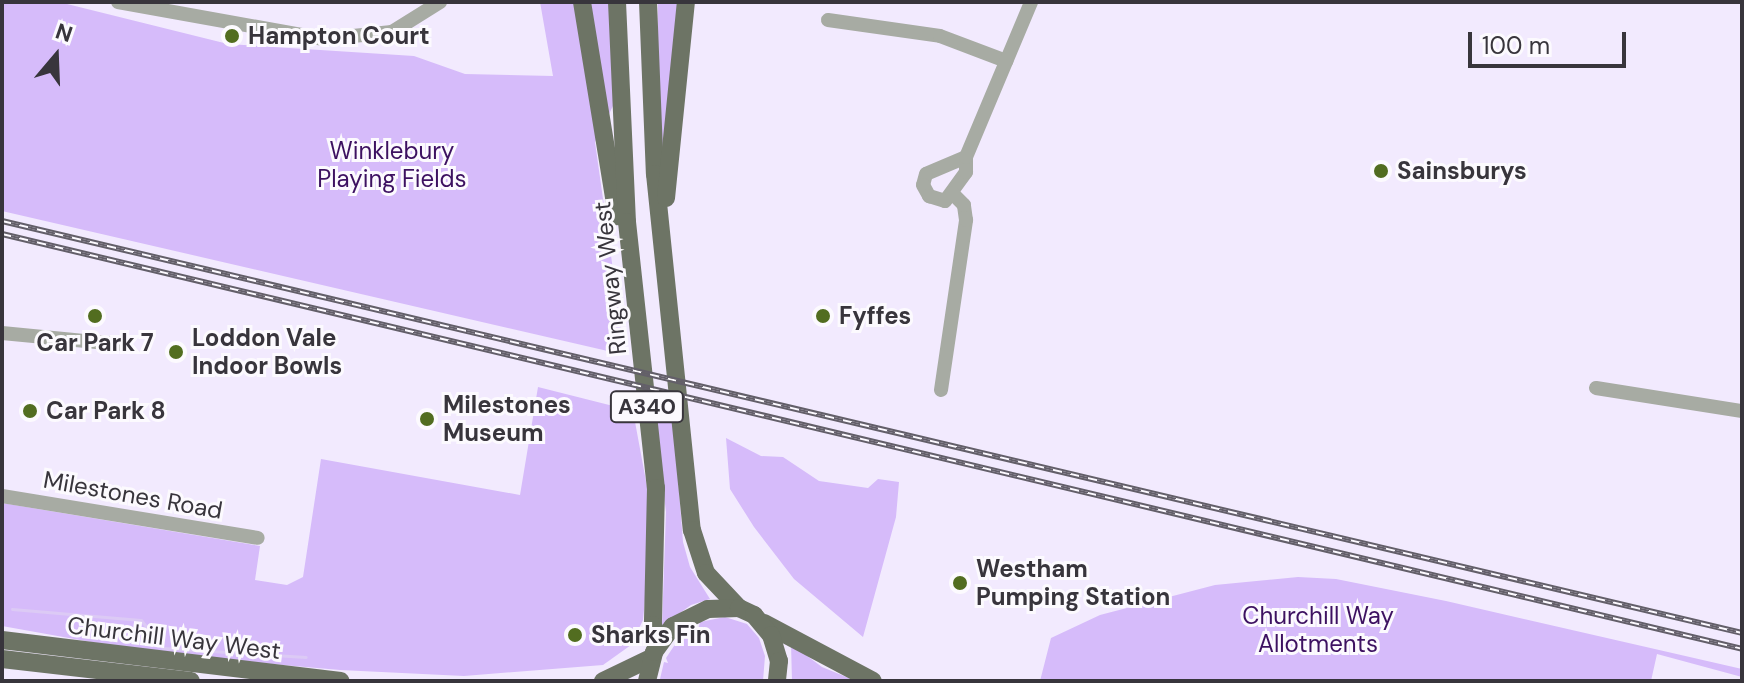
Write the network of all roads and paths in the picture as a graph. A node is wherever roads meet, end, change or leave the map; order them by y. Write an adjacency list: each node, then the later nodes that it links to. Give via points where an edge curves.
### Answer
1 (118, 2): 2 (street, via 324,39 392,32)
2 (440, 2)
3 (582, 2): 13 (main road)
4 (617, 2): 13 (main road, Ringway West / A340, via 627,222)
5 (648, 2): 12 (main road, A340)
6 (686, 2): 12 (main road)
7 (1031, 2): 9 (street)
8 (828, 20): 9 (street, via 940,36)
9 (1006, 61): 10 (street)
10 (966, 157): 11 (street, via 966,172); 11 (street, via 924,177 929,196 945,201)
11 (952, 193): 17 (street, via 964,205 966,220)
12 (663, 247): 21 (main road, A340, via 694,538 706,573)
13 (638, 328): 26 (main road, Ringway West / A340, via 656,488)
14 (2, 333): 15 (street)
15 (117, 344)
16 (1596, 388): 18 (street)
17 (941, 390)
18 (1742, 411)
19 (2, 496): 20 (street, Milestones Road)
20 (258, 538)
21 (739, 608): 22 (main road); 26 (main road, via 694,613)
22 (761, 622): 32 (main road, via 777,651); 33 (main road)
23 (2, 632): 25 (street)
24 (2, 640): 25 (main road, Churchill Way West)
25 (70, 649): 29 (main road, Churchill Way West)
26 (655, 651): 30 (main road); 31 (main road, Ringway West)
27 (2, 659): 28 (main road, Churchill Way West)
28 (191, 681)
29 (341, 681)
30 (603, 681)
31 (647, 681)
32 (777, 681)
33 (873, 681)

